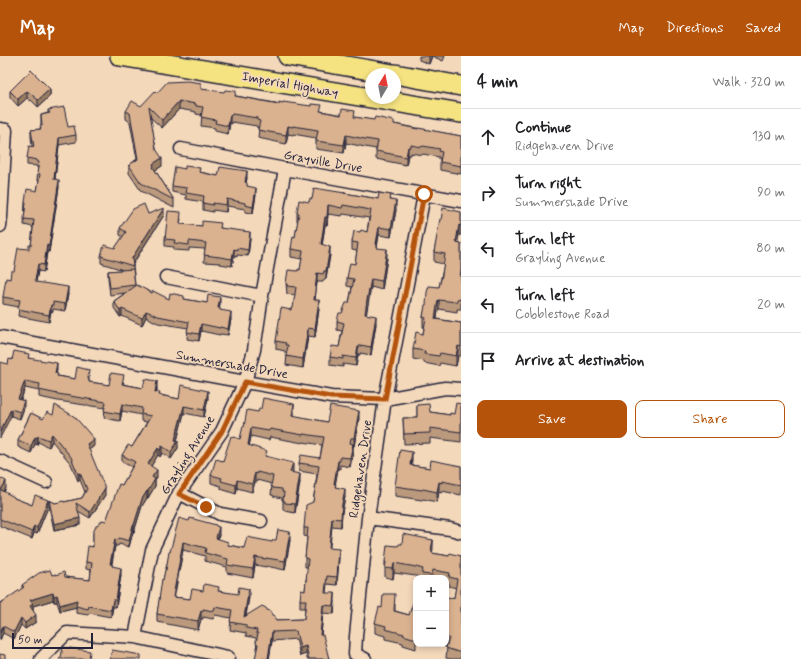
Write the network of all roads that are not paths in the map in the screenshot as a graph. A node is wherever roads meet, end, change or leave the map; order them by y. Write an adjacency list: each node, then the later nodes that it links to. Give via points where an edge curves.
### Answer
1 (120, 56): 6 (main road, Imperial Highway)
2 (288, 56): 3 (main road)
3 (365, 69)
4 (401, 75): 5 (main road)
5 (461, 86)
6 (461, 113)
7 (3, 129): 12 (street)
8 (181, 149): 9 (street, Grayville Drive)
9 (285, 169): 10 (street, Grayville Drive); 14 (street, Grayling Avenue)
10 (424, 194): 11 (street, Grayville Drive); 18 (street, Ridgehaven Drive)
11 (461, 201)
12 (0, 226)
13 (166, 277): 14 (street)
14 (262, 296): 16 (street, Grayling Avenue, via 254,350)
15 (0, 337): 16 (street, Summershade Drive)
16 (245, 382): 18 (street, Summershade Drive, via 331,397); 21 (street, Grayling Avenue, via 222,431)
17 (461, 389): 18 (street, Summershade Drive, via 445,388)
18 (385, 399): 22 (street, Ridgehaven Drive)
19 (0, 461): 20 (street)
20 (46, 482)
21 (179, 494): 23 (street, via 220,514); 25 (street, Grayling Avenue, via 152,550)
22 (368, 518): 24 (street); 26 (street, Ridgehaven Drive, via 356,636)
23 (261, 521)
24 (461, 532)
25 (136, 637): 27 (street); 28 (street, via 66,633)
26 (360, 656)
27 (228, 657)
28 (41, 659)

